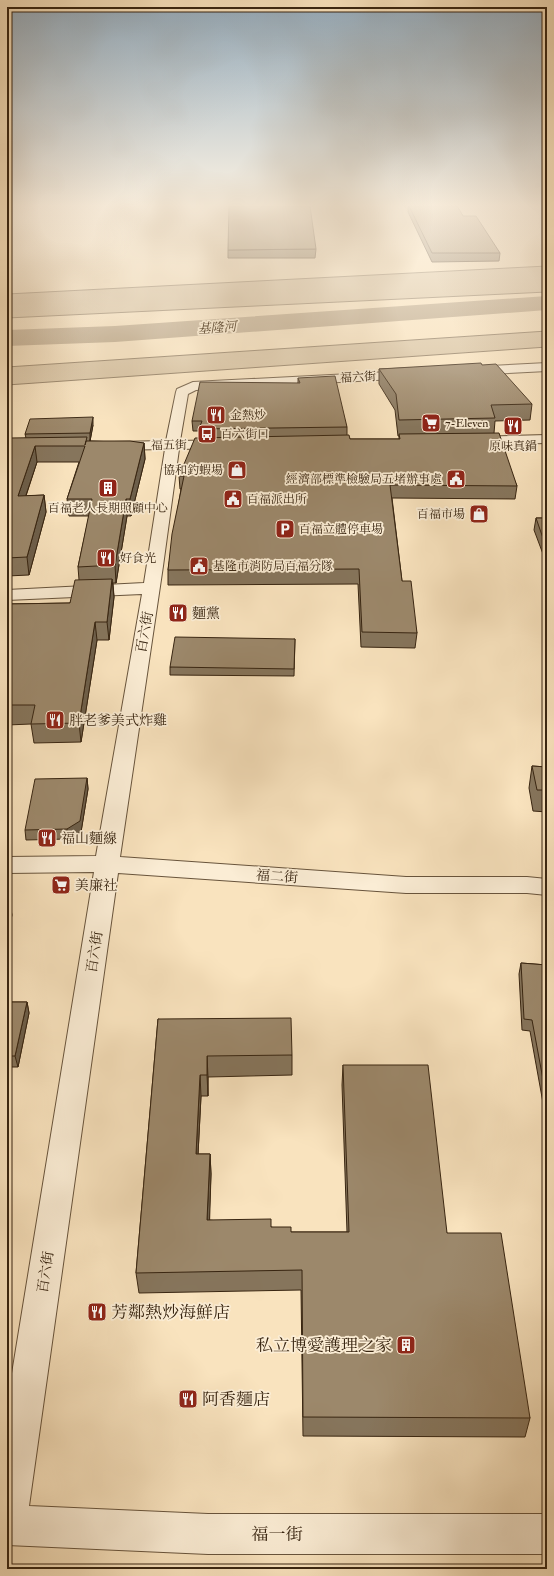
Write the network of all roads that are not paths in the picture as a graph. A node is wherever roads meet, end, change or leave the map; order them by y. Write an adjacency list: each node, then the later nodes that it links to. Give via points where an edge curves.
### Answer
1 (547, 367): 2 (street)
2 (461, 372)
3 (421, 374): 4 (street, 福六街)
4 (193, 386): 8 (street, 百六街, via 182,392)
5 (547, 440): 6 (street)
6 (460, 441)
7 (234, 444): 8 (street, 福五街)
8 (172, 445): 9 (street, 福五街); 10 (street, 百六街)
9 (101, 446)
10 (151, 588): 11 (street); 13 (street, 百六街)
11 (7, 595)
12 (7, 864): 13 (street, 福二街)
13 (108, 864): 14 (street, 福二街, via 406,885); 15 (street, 百六街)
14 (547, 887)
15 (7, 1525): 16 (street, 福一街, via 208,1534)
16 (547, 1534)

